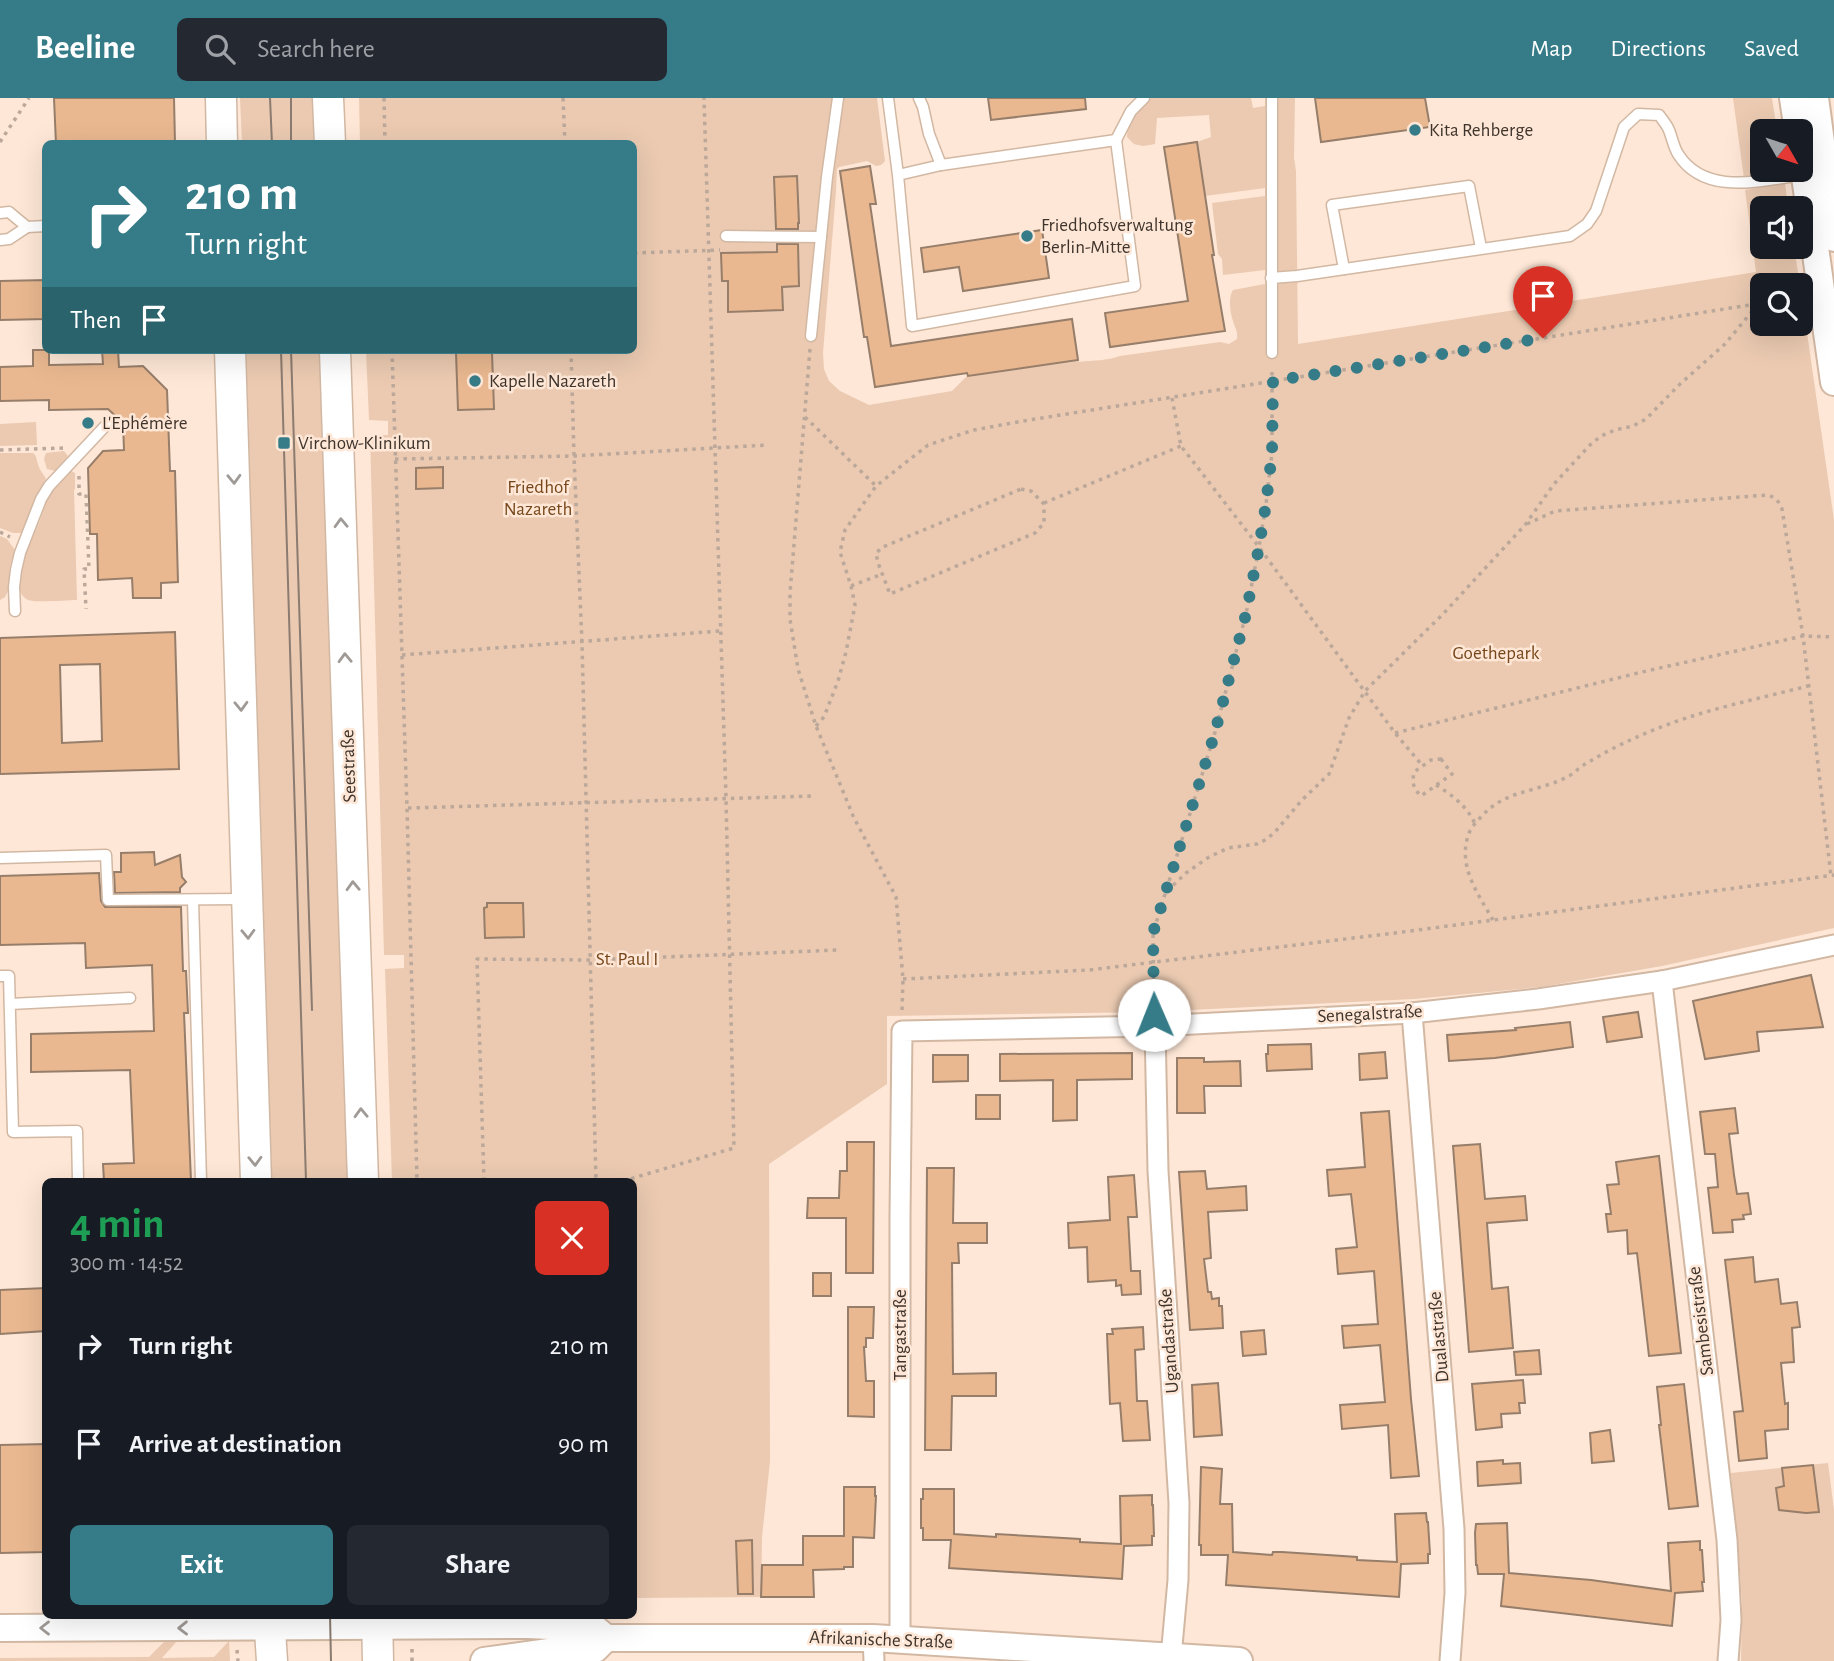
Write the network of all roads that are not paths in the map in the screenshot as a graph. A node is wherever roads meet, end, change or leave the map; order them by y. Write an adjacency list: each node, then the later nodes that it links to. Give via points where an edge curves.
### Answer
1 (221, 98): 11 (main road)
2 (328, 98): 12 (main road)
3 (838, 98): 22 (lane)
4 (888, 98): 17 (lane)
5 (919, 98): 14 (lane)
6 (1143, 98): 13 (lane)
7 (1272, 98): 27 (lane)
8 (1793, 98): 10 (street)
9 (1815, 98): 16 (street)
10 (1796, 119)
11 (222, 140)
12 (330, 140)
13 (1116, 140): 14 (lane); 17 (lane, via 1135,286 912,326)
14 (941, 165): 17 (lane)
15 (1813, 169): 16 (street)
16 (1815, 173): 23 (street); 25 (lane, via 1718,182 1689,166 1677,153 1659,115 1638,114 1624,127 1587,225 1570,236); 28 (street)
17 (898, 175)
18 (0, 213): 20 (lane, via 9,212)
19 (42, 226): 20 (lane)
20 (27, 227): 24 (lane)
21 (726, 236): 22 (lane)
22 (821, 237): 29 (lane)
23 (1834, 238)
24 (0, 240)
25 (1481, 248): 26 (lane); 26 (lane, via 1469,186 1332,205)
26 (1344, 269): 27 (lane)
27 (1271, 278): 30 (lane)
28 (1828, 290): 33 (street)
29 (811, 336)
30 (1272, 353)
31 (230, 354): 37 (main road, one-way to 37)
32 (335, 354): 50 (main road, Seestraße, one-way to 32)
33 (1834, 382)
34 (109, 422): 35 (lane, via 41,499 16,570)
35 (15, 611)
36 (0, 858): 38 (lane, via 106,855 108,900)
37 (247, 899): 38 (lane); 49 (main road, one-way to 49)
38 (193, 900): 48 (lane)
39 (1834, 945): 41 (street, Senegalstraße)
40 (0, 976): 43 (lane, via 9,976)
41 (1662, 981): 44 (street, Senegalstraße); 65 (street, Sambesistraße, via 1727,1540)
42 (131, 998): 43 (lane)
43 (10, 1004): 47 (lane, via 13,1132 77,1131)
44 (1412, 1013): 45 (street, Senegalstraße); 64 (street, Dualastraße, via 1454,1529)
45 (1154, 1020): 46 (street, Senegalstraße); 59 (street, Ugandastraße, via 1158,1171 1179,1503)
46 (902, 1025): 57 (street, Tangastraße)
47 (78, 1178)
48 (201, 1178)
49 (256, 1178)
50 (363, 1178)
51 (269, 1621): 52 (street, Afrikanische Straße); 53 (street, Afrikanische Straße, one-way to 53); 61 (main road)
52 (377, 1621): 54 (street, Afrikanische Straße); 62 (main road)
53 (99, 1622): 55 (street, Afrikanische Straße, one-way to 55)
54 (492, 1625): 56 (street, Afrikanische Straße, via 594,1628); 60 (street)
55 (0, 1628)
56 (606, 1638): 58 (street, Afrikanische Straße); 60 (street, Afrikanische Straße, via 595,1649)
57 (900, 1640): 58 (street, Afrikanische Straße); 59 (street, Afrikanische Straße)
58 (873, 1650)
59 (1171, 1657): 63 (street, Afrikanische Straße)
60 (489, 1660)
61 (272, 1661)
62 (378, 1661)
63 (1239, 1661)
64 (1450, 1661)
65 (1728, 1661)

